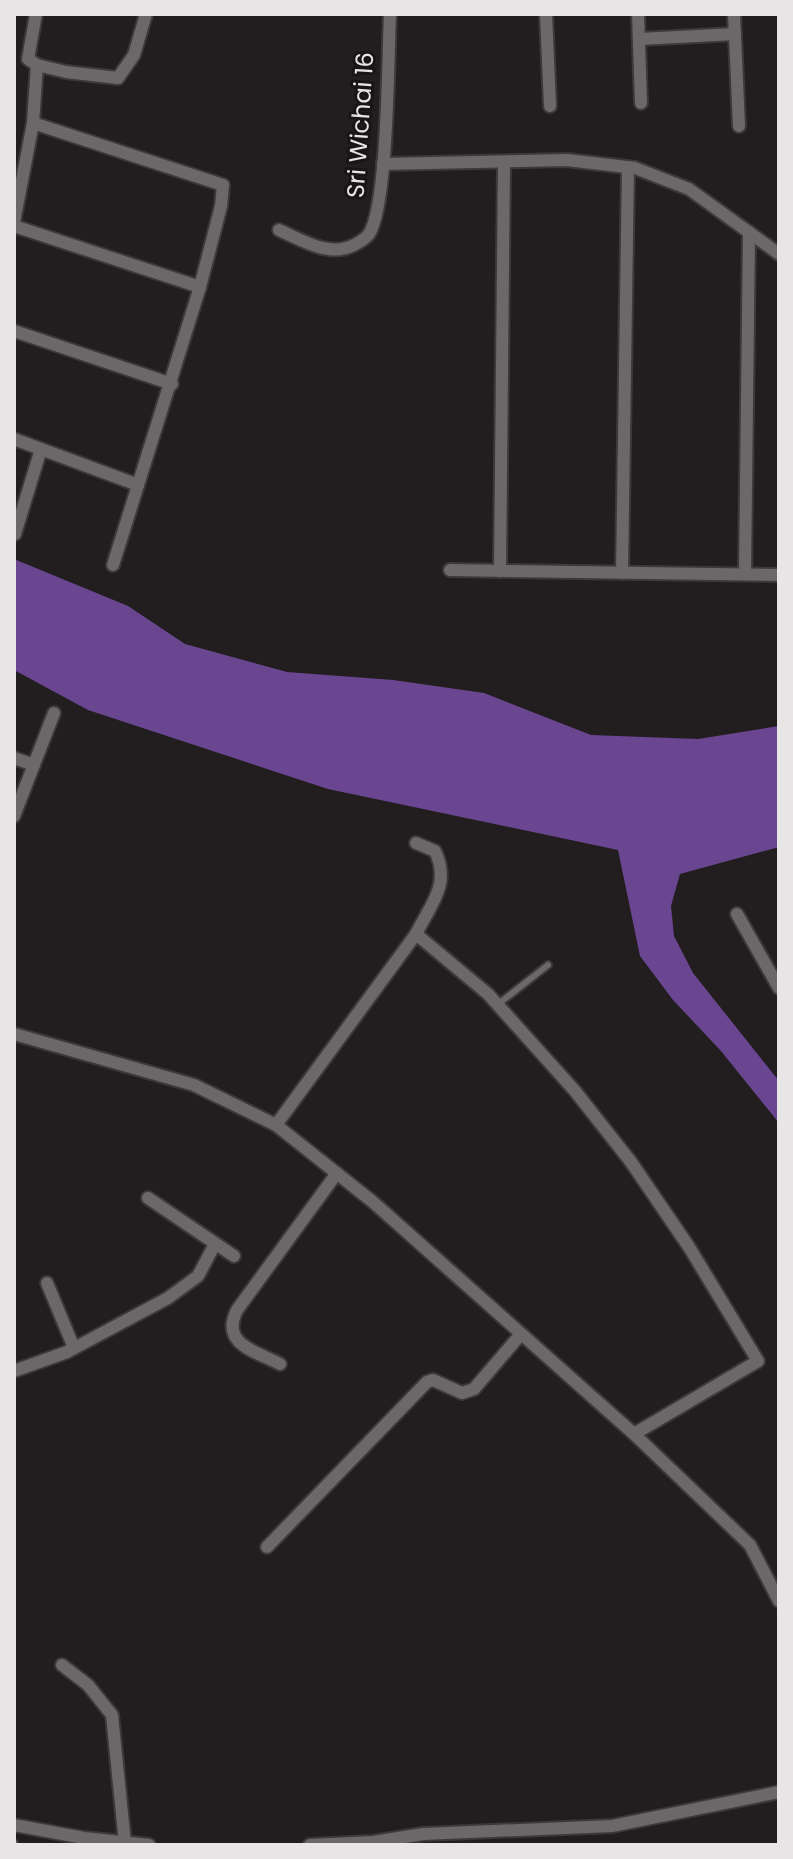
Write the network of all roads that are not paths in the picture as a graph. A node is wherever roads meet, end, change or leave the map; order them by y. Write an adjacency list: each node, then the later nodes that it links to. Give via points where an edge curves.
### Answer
1 (36, 14): 10 (street)
2 (146, 14): 10 (street, via 134,55 118,78)
3 (390, 14): 16 (street, Sri Wichai 16)
4 (546, 14): 12 (street)
5 (638, 14): 8 (street)
6 (734, 14): 7 (street)
7 (735, 34): 8 (street); 14 (street)
8 (639, 39): 11 (street)
9 (14, 55): 10 (street)
10 (32, 62): 13 (street)
11 (641, 103)
12 (550, 106)
13 (33, 123): 18 (street); 22 (street, via 223,185)
14 (739, 126)
15 (504, 163): 16 (street); 17 (street, via 567,160); 31 (street)
16 (383, 164): 19 (street, Sri Wichai 16, via 368,235 352,247 329,251)
17 (628, 167): 20 (street, via 689,189); 32 (street)
18 (14, 224): 22 (street)
19 (279, 230)
20 (749, 232): 21 (street); 33 (street)
21 (779, 254)
22 (200, 287): 24 (street)
23 (14, 331): 24 (street)
24 (172, 384): 27 (street)
25 (14, 439): 26 (street)
26 (41, 449): 27 (street); 28 (street)
27 (138, 485): 29 (street)
28 (15, 534)
29 (113, 565)
30 (450, 570): 31 (street)
31 (500, 571): 32 (street)
32 (622, 573): 33 (street)
33 (745, 573): 34 (street)
34 (779, 575)
35 (54, 713): 37 (street)
36 (14, 758): 37 (street)
37 (34, 765): 38 (street)
38 (14, 816)
39 (416, 843): 41 (street, via 435,851 443,880)
40 (737, 914): 43 (street)
41 (416, 934): 44 (street); 46 (street)
42 (548, 965): 44 (lane)
43 (779, 988)
44 (497, 1005): 56 (street, via 631,1162 758,1361)
45 (14, 1034): 46 (street, via 194,1085)
46 (276, 1125): 47 (street)
47 (337, 1173): 52 (street); 54 (street, via 231,1323 238,1342)
48 (148, 1198): 49 (street)
49 (215, 1244): 50 (street); 53 (street, via 198,1276)
50 (234, 1256)
51 (47, 1283): 53 (street)
52 (521, 1334): 56 (street); 57 (street, via 474,1389 462,1393 427,1382)
53 (74, 1348): 55 (street)
54 (280, 1364)
55 (14, 1371)
56 (634, 1434): 58 (street, via 750,1545)
57 (267, 1547)
58 (779, 1601)
59 (62, 1665): 62 (street, via 88,1685 112,1715)
60 (779, 1792): 63 (street, via 612,1826 423,1834)
61 (14, 1825): 62 (street)
62 (125, 1843): 64 (street)
63 (373, 1843): 65 (street)
64 (149, 1845)
65 (310, 1845)

